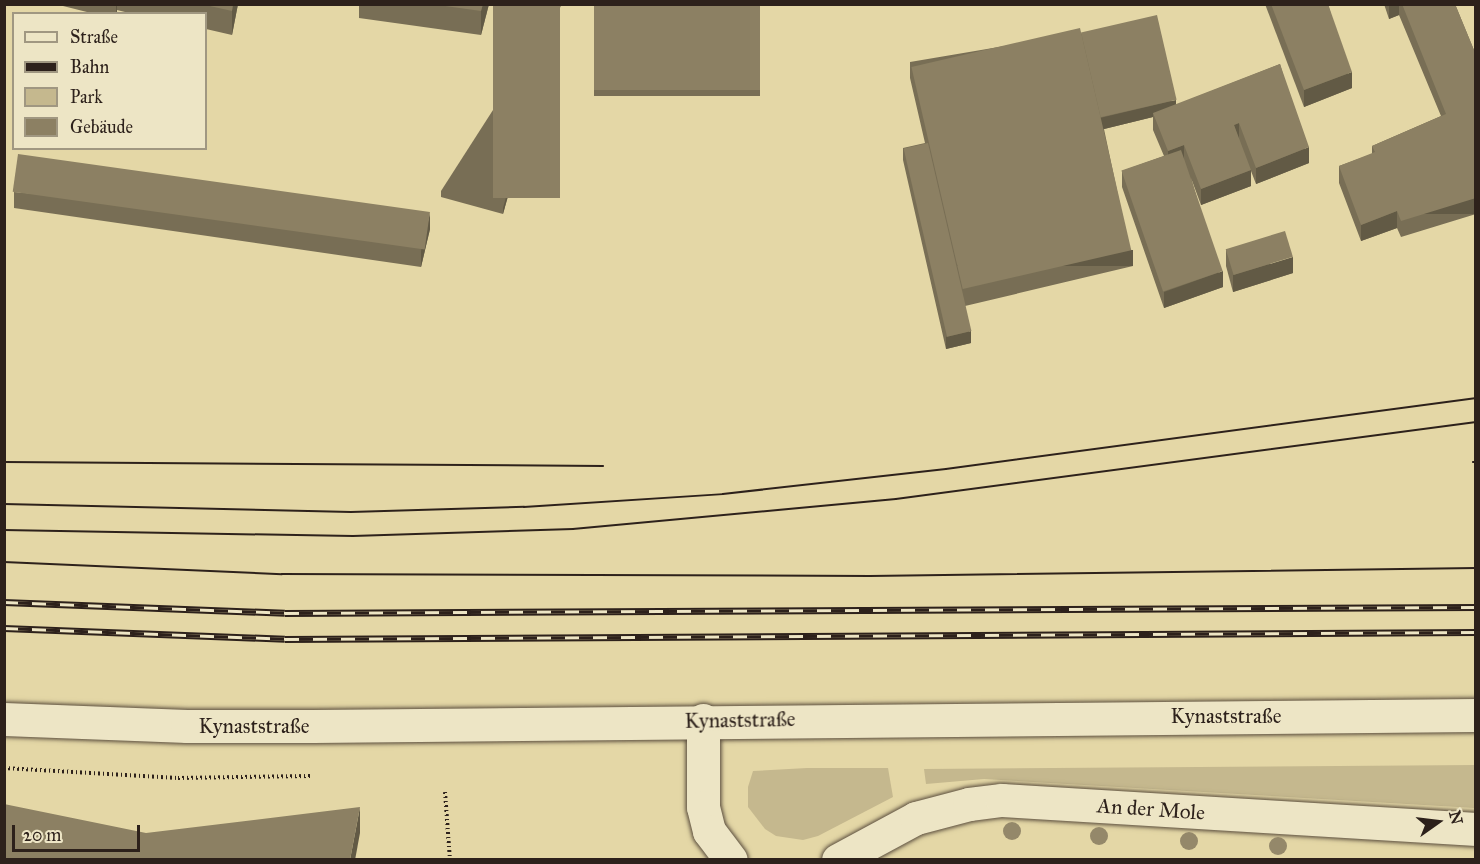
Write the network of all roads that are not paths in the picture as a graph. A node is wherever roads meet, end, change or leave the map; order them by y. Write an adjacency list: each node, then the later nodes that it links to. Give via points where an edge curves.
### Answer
1 (1476, 715): 3 (street, Kynaststraße)
2 (4, 719): 3 (street, Kynaststraße, via 187,726)
3 (703, 720): 5 (street, via 703,807 709,831)
4 (1476, 830): 6 (street, An der Mole, via 1002,800 916,818)
5 (731, 860)
6 (838, 860)

